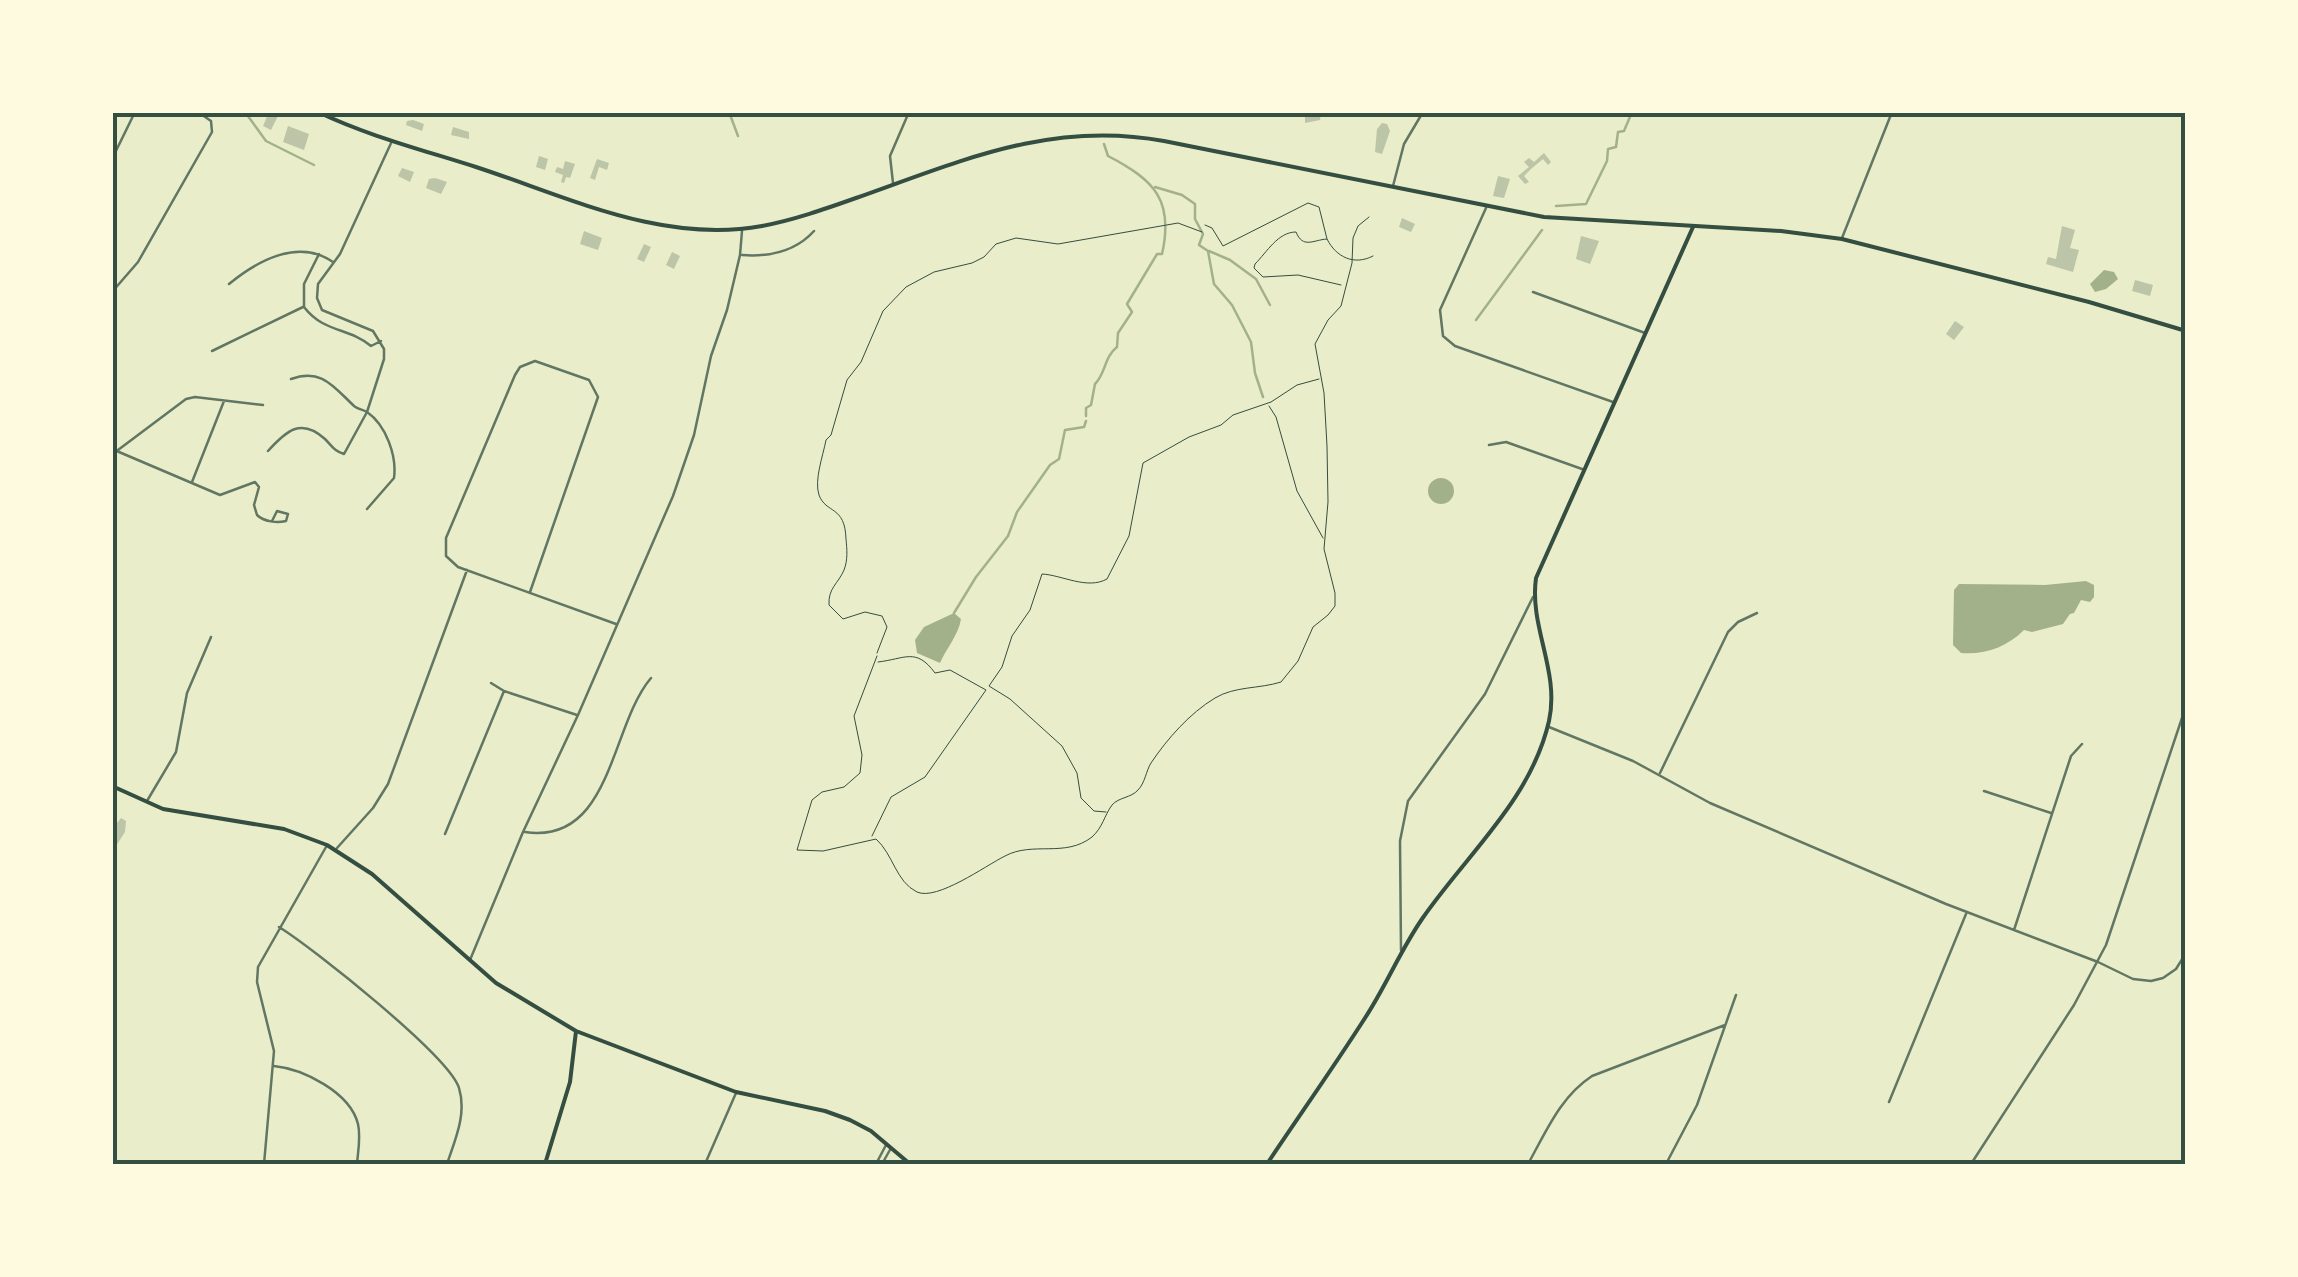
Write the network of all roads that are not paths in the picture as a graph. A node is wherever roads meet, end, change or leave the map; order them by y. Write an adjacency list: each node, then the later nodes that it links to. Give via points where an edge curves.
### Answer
1 (134, 112): 8 (street)
2 (198, 112): 20 (street, via 210,121 211,133 138,262)
3 (318, 112): 7 (main road)
4 (908, 112): 9 (street, via 890,156)
5 (1423, 112): 10 (street, via 1404,144)
6 (1892, 112): 15 (street)
7 (392, 140): 13 (main road, via 630,219 682,229); 18 (street)
8 (112, 159)
9 (894, 185): 10 (main road, via 1001,148 1082,134 1148,138); 13 (main road)
10 (1393, 187): 11 (main road)
11 (1487, 206): 12 (main road, via 1579,221); 29 (street, via 1440,310 1443,336 1455,346)
12 (1694, 227): 15 (main road); 24 (main road)
13 (742, 229): 17 (street)
14 (814, 231): 17 (street, via 784,251)
15 (1842, 239): 23 (main road)
16 (319, 254): 18 (street); 19 (street, via 263,260); 22 (street, via 304,284)
17 (740, 255): 43 (street, via 686,457)
18 (334, 262): 25 (street, via 317,289 320,307)
19 (229, 284)
20 (112, 292)
21 (1533, 292): 24 (street)
22 (304, 307): 25 (street, via 318,323 371,346); 26 (street)
23 (2186, 330)
24 (1646, 334): 29 (main road)
25 (381, 340): 31 (street, via 384,360)
26 (212, 351)
27 (291, 379): 31 (street, via 326,379)
28 (224, 400): 30 (street); 33 (street, via 186,399); 36 (street)
29 (1614, 402): 35 (main road)
30 (263, 405)
31 (367, 412): 34 (street, via 344,454 299,427); 37 (street, via 395,464 392,483)
32 (1489, 445): 35 (street, via 1506,442)
33 (114, 450): 36 (street)
34 (268, 451)
35 (1582, 470): 41 (main road)
36 (191, 483): 38 (street, via 225,495 255,482 254,511)
37 (367, 508)
38 (272, 521)
39 (467, 570): 40 (street); 40 (street, via 446,556 446,538 515,376 527,363 542,362 589,380 598,397); 60 (street, via 388,784)
40 (530, 592): 43 (street)
41 (1534, 597): 50 (main road, via 1550,674); 64 (street, via 1479,703 1408,801 1400,840)
42 (1758, 613): 52 (street, via 1728,632)
43 (616, 624): 49 (street)
44 (211, 636): 55 (street, via 188,693 176,752)
45 (652, 678): 57 (street, via 588,808 565,829)
46 (491, 683): 47 (street)
47 (504, 691): 49 (street); 58 (street)
48 (2186, 706): 67 (street)
49 (578, 715): 57 (street)
50 (1547, 727): 52 (street); 64 (main road, via 1502,818)
51 (2082, 744): 56 (street, via 2071,756)
52 (1659, 774): 61 (street, via 1699,798)
53 (112, 786): 55 (main road)
54 (1984, 791): 56 (street)
55 (147, 802): 59 (main road, via 284,829)
56 (2052, 813): 63 (street)
57 (523, 832): 66 (street)
58 (445, 834)
59 (327, 845): 60 (main road); 62 (street)
60 (336, 850): 66 (main road)
61 (1967, 912): 63 (street); 73 (street)
62 (280, 928): 71 (street, via 257,982); 77 (street, via 318,952 454,1075 462,1105)
63 (2014, 932): 67 (street)
64 (1400, 951): 83 (main road, via 1367,1016)
65 (2186, 953): 67 (street, via 2169,974 2151,981)
66 (470, 960): 70 (main road, via 510,994)
67 (2098, 962): 86 (street)
68 (1736, 995): 69 (street)
69 (1726, 1024): 84 (street, via 1576,1086); 85 (street, via 1697,1105)
70 (576, 1032): 72 (main road); 78 (main road, via 574,1066)
71 (274, 1066): 75 (street); 76 (street, via 319,1080 349,1107 358,1119)
72 (736, 1092): 74 (main road, via 825,1111); 79 (street)
73 (1889, 1102)
74 (889, 1145): 80 (street); 81 (street); 82 (main road)
75 (264, 1164)
76 (357, 1164)
77 (448, 1164)
78 (545, 1164)
79 (705, 1164)
80 (876, 1164)
81 (882, 1164)
82 (910, 1164)
83 (1267, 1164)
84 (1528, 1164)
85 (1666, 1164)
86 (1971, 1164)

